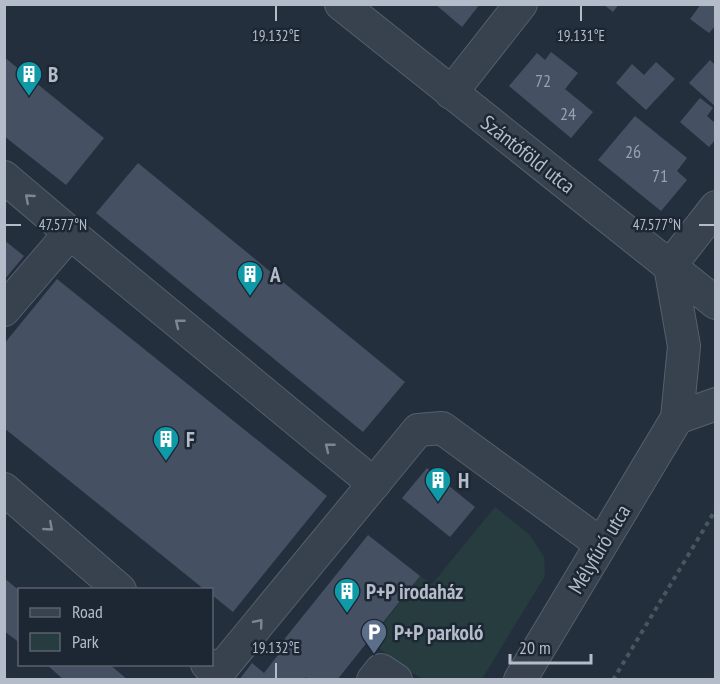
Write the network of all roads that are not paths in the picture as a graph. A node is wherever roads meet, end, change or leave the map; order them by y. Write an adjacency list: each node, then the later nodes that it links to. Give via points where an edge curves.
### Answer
1 (341, 4): 3 (street, Szántóföld utca)
2 (521, 4): 3 (street)
3 (451, 93): 7 (street, Szántóföld utca)
4 (4, 177): 6 (street, one-way to 4)
5 (716, 207): 7 (street)
6 (70, 233): 9 (street); 12 (street, one-way to 6)
7 (670, 266): 8 (street, Szántóföld utca); 11 (street, Mélyfúró utca, via 684,346)
8 (716, 303)
9 (4, 310)
10 (716, 404): 11 (street)
11 (677, 418): 14 (street, Mélyfúró utca)
12 (374, 484): 14 (street, via 418,430 442,428); 16 (street, one-way to 12)
13 (4, 489): 15 (street, one-way to 15)
14 (601, 544): 19 (street, Mélyfúró utca)
15 (118, 588)
16 (212, 673)
17 (373, 680): 18 (street, via 381,670)
18 (396, 680)
19 (520, 680)

